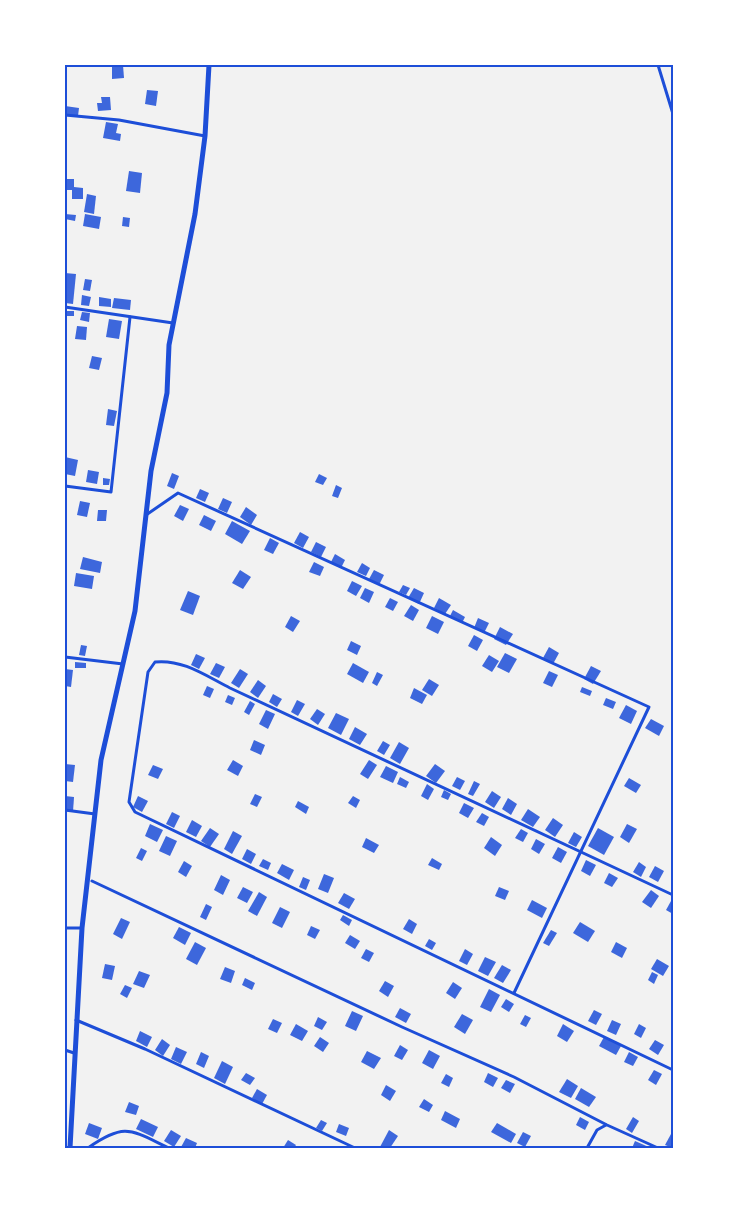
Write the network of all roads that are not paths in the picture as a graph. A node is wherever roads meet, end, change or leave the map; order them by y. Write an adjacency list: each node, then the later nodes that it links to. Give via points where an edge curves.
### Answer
1 (209, 65): 5 (street)
2 (658, 65): 3 (lane)
3 (673, 114)
4 (65, 115): 5 (lane, via 118,120)
5 (205, 136): 8 (street, via 195,214)
6 (65, 307): 7 (lane)
7 (130, 317): 8 (lane); 9 (lane, via 111,492)
8 (174, 323): 10 (street, via 169,345 167,394 151,471)
9 (65, 486)
10 (146, 515): 12 (street, via 135,611); 15 (lane, via 178,493 649,707)
11 (65, 657): 12 (lane)
12 (123, 664): 14 (street, via 101,760)
13 (65, 810): 14 (lane)
14 (95, 814): 19 (street)
15 (580, 852): 17 (lane); 20 (lane); 20 (lane, via 183,664 155,662 148,672 129,802 135,812)
16 (92, 881): 25 (lane, via 514,1077)
17 (673, 895)
18 (65, 928): 19 (lane)
19 (82, 928): 21 (street)
20 (514, 992): 24 (lane)
21 (76, 1020): 23 (street); 29 (lane)
22 (65, 1050): 23 (lane)
23 (74, 1052): 26 (street)
24 (673, 1070)
25 (607, 1125): 30 (lane, via 597,1130); 31 (lane)
26 (70, 1148)
27 (88, 1148): 28 (lane, via 112,1133 128,1130)
28 (169, 1148)
29 (355, 1148)
30 (586, 1148)
31 (658, 1148)

